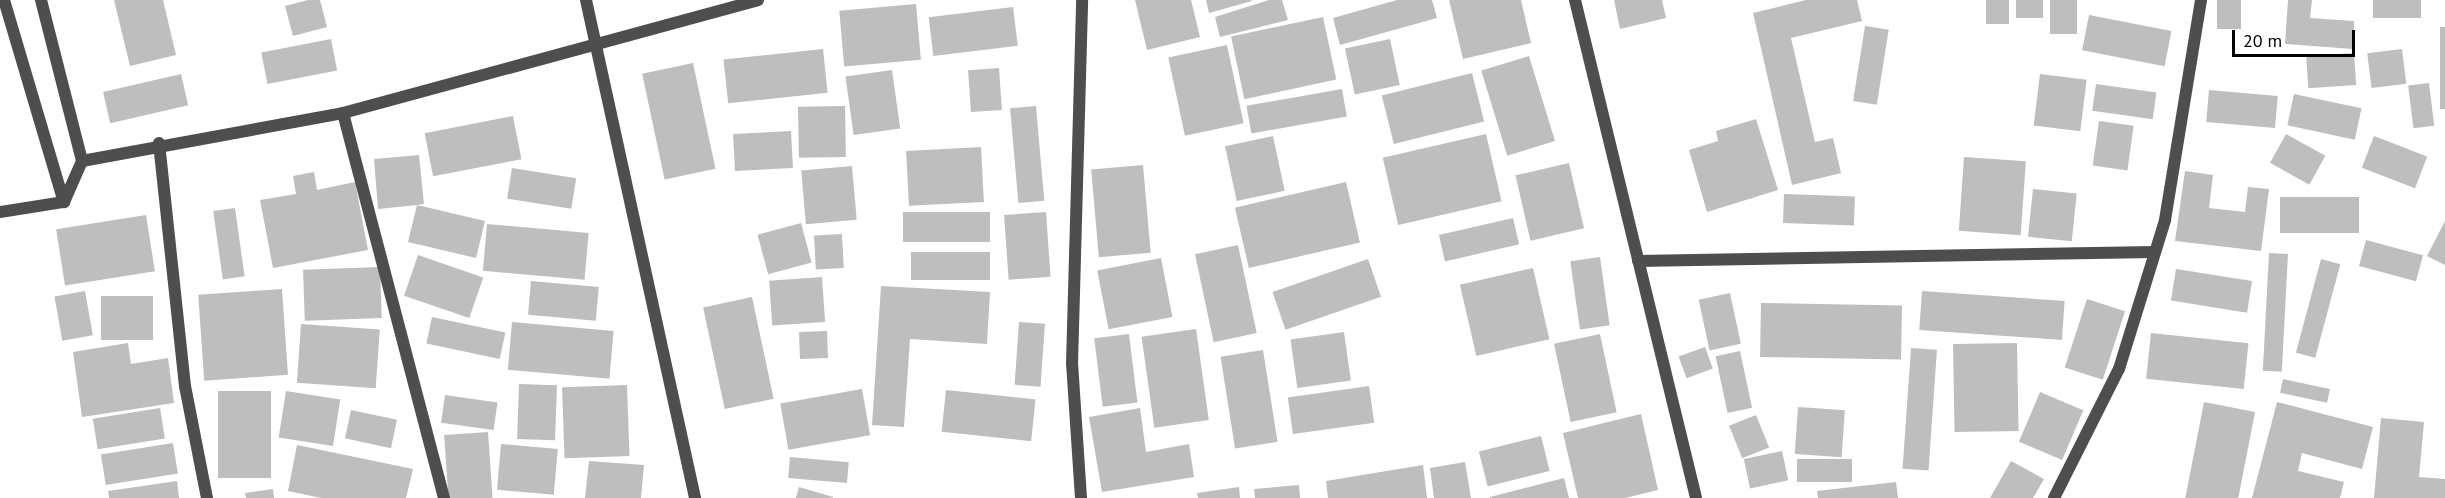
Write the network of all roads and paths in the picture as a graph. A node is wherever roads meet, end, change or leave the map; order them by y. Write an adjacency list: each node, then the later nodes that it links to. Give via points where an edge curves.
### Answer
1 (4, 0): 12 (street)
2 (41, 0): 11 (street)
3 (586, 0): 8 (street)
4 (758, 0): 8 (street)
5 (1082, 0): 19 (street, via 1072,364)
6 (1575, 0): 15 (street)
7 (2201, 0): 14 (street)
8 (597, 44): 9 (street); 18 (street)
9 (343, 113): 10 (street); 17 (street)
10 (159, 142): 11 (street); 16 (street, via 185,386)
11 (82, 160): 12 (street)
12 (64, 202): 13 (street)
13 (0, 212)
14 (2155, 252): 15 (street); 21 (street, via 2119,369)
15 (1638, 261): 20 (street)
16 (207, 498)
17 (444, 498)
18 (695, 498)
19 (1081, 498)
20 (1696, 498)
21 (2054, 498)

